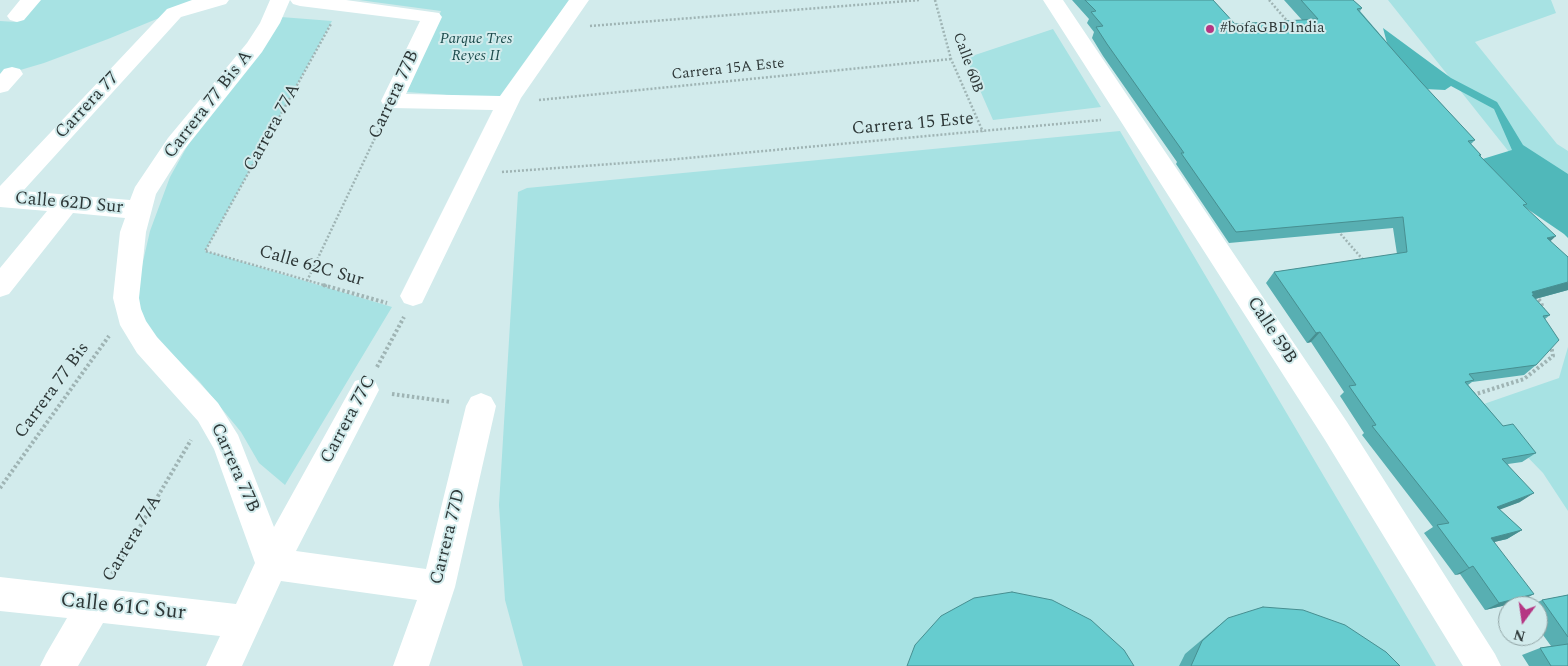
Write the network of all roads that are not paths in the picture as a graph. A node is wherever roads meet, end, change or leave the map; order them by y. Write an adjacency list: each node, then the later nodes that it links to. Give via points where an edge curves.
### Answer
1 (31, 0): 7 (street)
2 (219, 0): 9 (street, Carrera 77, via 174,14)
3 (280, 0): 11 (street, Carrera 77 Bis A, via 255,47 176,144 148,186)
4 (300, 0): 8 (street, Carrera 77B, via 432,17 392,101)
5 (579, 0): 8 (street)
6 (1053, 0): 25 (street, Calle 59B, via 1336,431)
7 (17, 16)
8 (507, 103): 13 (street)
9 (1, 198): 10 (street, Calle 62D Sur)
10 (67, 204): 11 (street, Calle 62D Sur); 12 (street)
11 (138, 210): 14 (street, Carrera 77 Bis A, via 126,284)
12 (0, 287)
13 (411, 301)
14 (128, 309): 17 (street, Carrera 77B, via 147,346 208,412 227,444)
15 (365, 390): 17 (street, Carrera 77C)
16 (481, 406): 18 (street, Carrera 77D)
17 (272, 564): 18 (street); 21 (street, Carrera 77C)
18 (438, 587): 24 (street, Carrera 77D)
19 (0, 594): 20 (street, Calle 61C Sur)
20 (94, 605): 21 (street, Calle 61C Sur); 22 (street)
21 (245, 622): 23 (street, Carrera 77C)
22 (58, 666)
23 (224, 666)
24 (411, 666)
25 (1483, 666)

